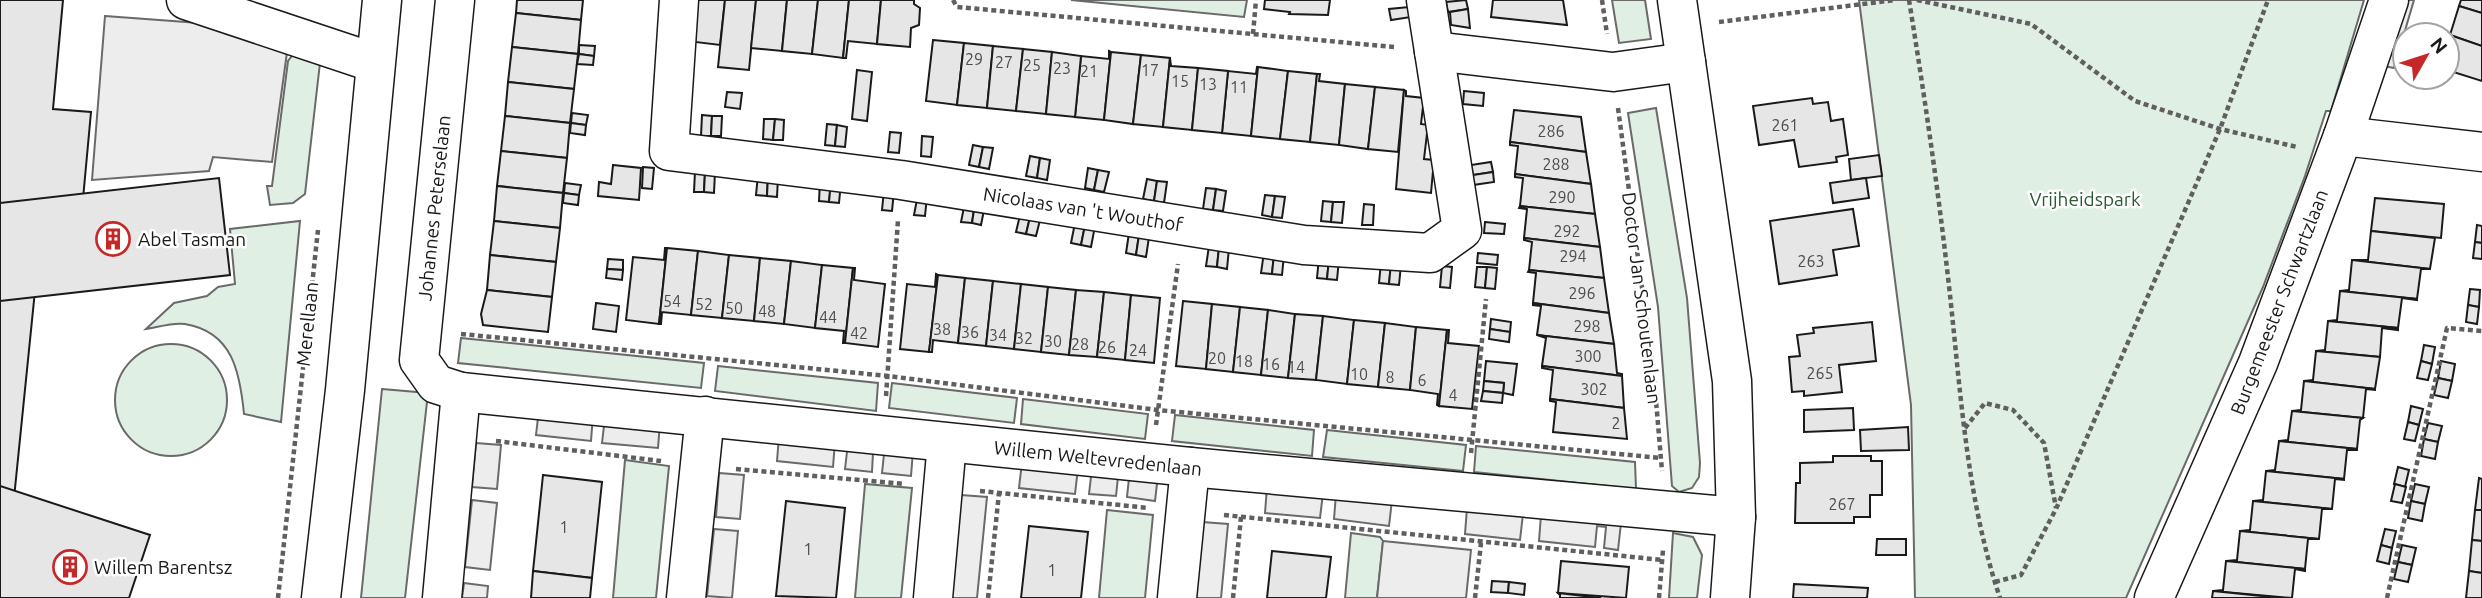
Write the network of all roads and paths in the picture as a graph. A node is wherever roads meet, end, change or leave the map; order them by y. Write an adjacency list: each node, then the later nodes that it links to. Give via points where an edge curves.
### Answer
1 (186, 0): 17 (street)
2 (382, 0): 17 (street)
3 (455, 0): 26 (street, Johannes Peterselaan)
4 (680, 0): 22 (street, Nicolaas van 't Wouthof, via 669,151)
5 (953, 0): 15 (path, via 957,7)
6 (1256, 0): 15 (path)
7 (1426, 0): 16 (street, Nicolaas van 't Wouthof)
8 (1602, 0): 18 (path, Doctor Jan Schoutenlaan)
9 (1895, 0): 14 (path)
10 (1909, 0): 32 (path, via 1934,154)
11 (1917, 0): 19 (path, via 2031,24 2135,101)
12 (2269, 0): 19 (path)
13 (2389, 0): 20 (street, Burgemeester Schwartzlaan)
14 (1681, 30): 18 (street); 48 (street, via 1732,381)
15 (1253, 34): 16 (path)
16 (1434, 51): 18 (street); 23 (street, Nicolaas van 't Wouthof, via 1462,230 1430,253 1304,245)
17 (375, 63): 53 (street)
18 (1613, 72): 37 (path, Doctor Jan Schoutenlaan)
19 (2220, 129): 20 (path); 44 (path)
20 (2339, 146): 21 (street); 64 (street, Burgemeester Schwartzlaan, via 2258,363)
21 (2482, 152)
22 (901, 180): 23 (street, Nicolaas van 't Wouthof); 28 (path)
23 (1184, 225): 30 (path)
24 (318, 227): 52 (path, Merellaan)
25 (1486, 299): 35 (path)
26 (421, 330): 28 (path); 29 (street, Johannes Peterselaan, via 419,360 436,384)
27 (2482, 331): 65 (path, via 2447,328)
28 (888, 376): 30 (path); 34 (path)
29 (461, 392): 31 (street, Willem Weltevredenlaan); 33 (street)
30 (1158, 410): 35 (path); 38 (path)
31 (705, 416): 34 (street, Willem Weltevredenlaan); 39 (street)
32 (1964, 430): 44 (path, via 1985,403 2013,410 2044,443); 51 (path)
33 (457, 436): 39 (path); 54 (street)
34 (883, 436): 36 (street, Willem Weltevredenlaan)
35 (1472, 440): 37 (path); 43 (path)
36 (947, 443): 38 (street, Willem Weltevredenlaan); 41 (street)
37 (1661, 458): 46 (path, Doctor Jan Schoutenlaan)
38 (1151, 463): 40 (street, Willem Weltevredenlaan)
39 (700, 465): 41 (path); 55 (street)
40 (1190, 467): 43 (street, Willem Weltevredenlaan); 45 (street)
41 (944, 487): 42 (path); 56 (street)
42 (999, 493): 45 (path); 57 (path)
43 (1469, 493): 46 (street, Willem Weltevredenlaan)
44 (2056, 509): 51 (path, via 2021,575)
45 (1186, 511): 47 (path); 58 (street)
46 (1665, 512): 48 (street, Willem Weltevredenlaan); 50 (path, Doctor Jan Schoutenlaan)
47 (1241, 517): 49 (path); 59 (path)
48 (1735, 517): 62 (street)
49 (1481, 543): 50 (path); 60 (path)
50 (1662, 560): 61 (path, Doctor Jan Schoutenlaan)
51 (1995, 582): 63 (path)
52 (278, 598)
53 (321, 598)
54 (442, 598)
55 (686, 598)
56 (933, 598)
57 (988, 598)
58 (1177, 598)
59 (1233, 598)
60 (1475, 598)
61 (1659, 598)
62 (1730, 598)
63 (2000, 598)
64 (2154, 598)
65 (2387, 598)

